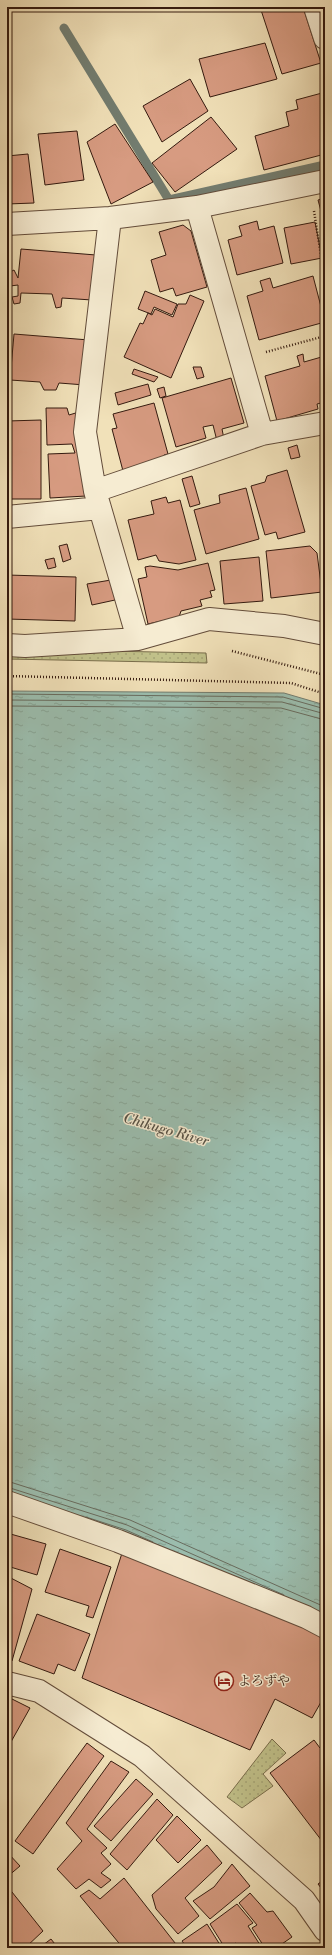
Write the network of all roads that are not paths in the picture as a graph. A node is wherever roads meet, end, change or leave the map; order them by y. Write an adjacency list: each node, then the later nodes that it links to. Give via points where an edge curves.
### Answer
1 (314, 7): 2 (street)
2 (325, 38)
3 (317, 183): 4 (street)
4 (198, 207): 5 (street); 8 (street)
5 (110, 218): 6 (street); 9 (street, via 85,432)
6 (7, 224)
7 (325, 423): 8 (street)
8 (262, 434): 9 (street)
9 (98, 500): 10 (street); 12 (street)
10 (7, 517)
11 (325, 634): 12 (street, via 284,626 209,619)
12 (138, 639): 13 (street)
13 (7, 645)
14 (7, 1502): 15 (street, via 118,1541)
15 (325, 1627)
16 (7, 1683): 17 (street, via 39,1691 142,1756 304,1900)
17 (325, 1930)

